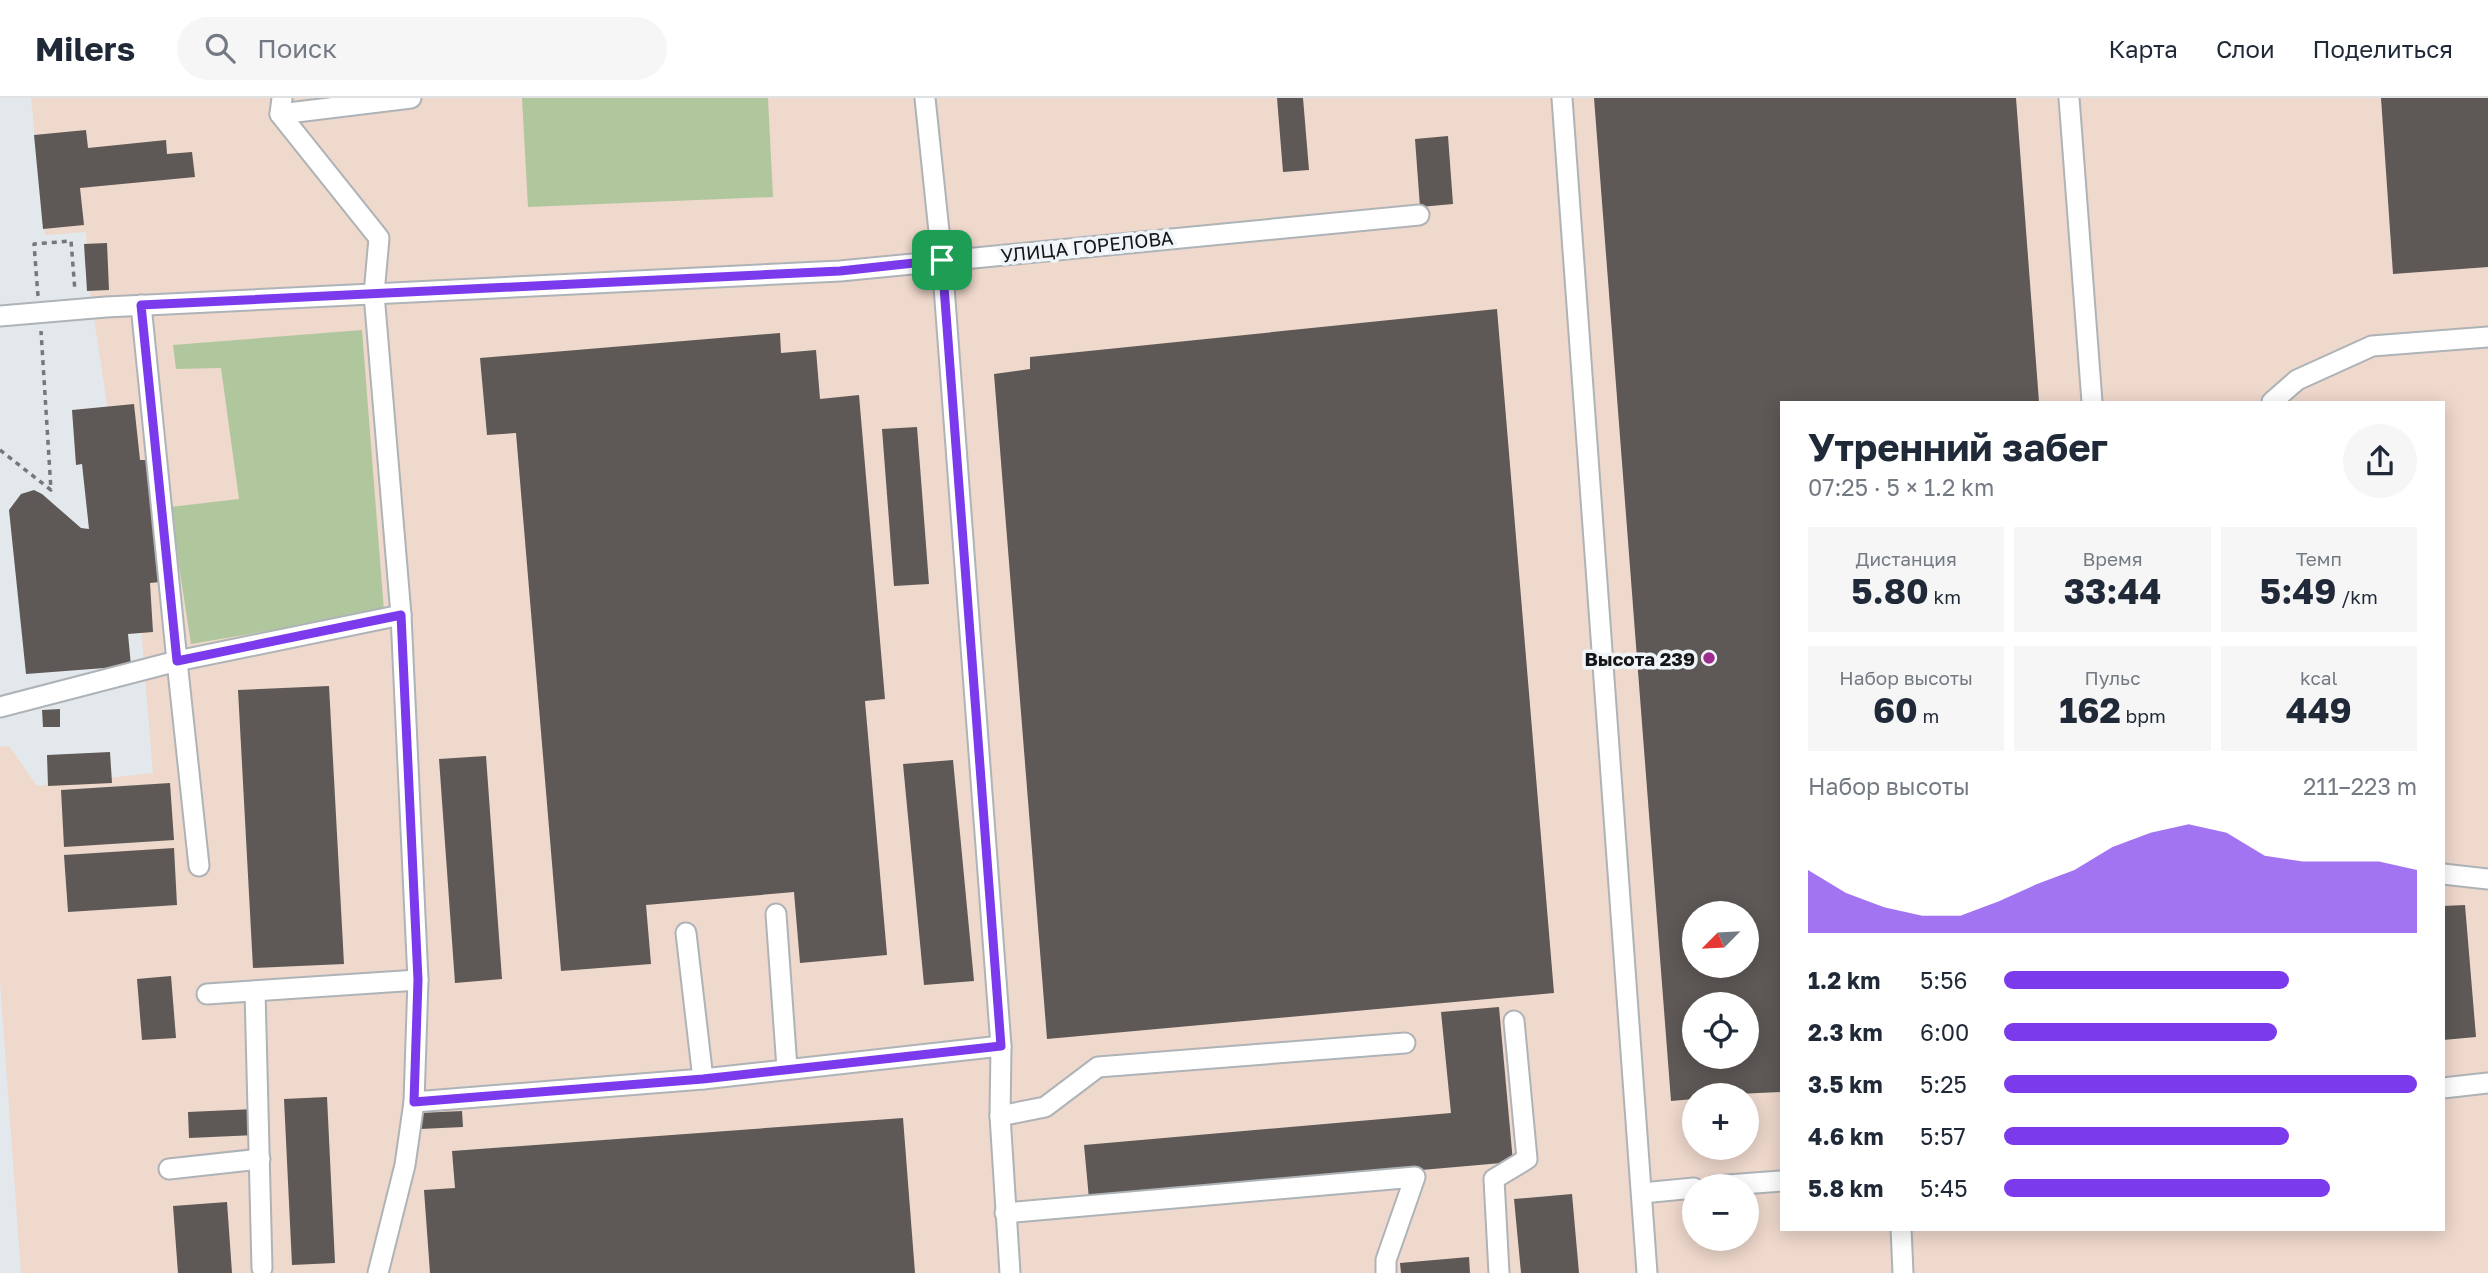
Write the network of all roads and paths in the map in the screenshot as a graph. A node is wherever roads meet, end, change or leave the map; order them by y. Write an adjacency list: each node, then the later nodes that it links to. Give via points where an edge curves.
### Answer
1 (411, 98): 5 (street)
2 (925, 98): 7 (street)
3 (1562, 98): 42 (street)
4 (2069, 98): 14 (street)
5 (281, 106): 9 (street, via 379,238)
6 (1419, 215): 7 (street, УЛИЦА ГОРЕЛОВА)
7 (942, 260): 9 (street, УЛИЦА ГОРЕЛОВА, via 840,271); 30 (street)
8 (75, 294): 11 (path, via 71,241 34,244)
9 (374, 294): 10 (street, УЛИЦА ГОРЕЛОВА); 17 (street)
10 (141, 305): 11 (street, УЛИЦА ГОРЕЛОВА); 18 (street)
11 (40, 313): 12 (street, УЛИЦА ГОРЕЛОВА); 16 (path, via 51,490)
12 (0, 316)
13 (2488, 337): 15 (street, via 2372,346 2297,380)
14 (2092, 401)
15 (2273, 401)
16 (0, 450)
17 (401, 615): 18 (street); 25 (street)
18 (177, 661): 19 (street); 20 (street)
19 (0, 707)
20 (199, 866)
21 (2445, 874): 22 (street)
22 (2488, 879)
23 (776, 914): 31 (street)
24 (686, 933): 32 (street)
25 (418, 980): 26 (street); 35 (street)
26 (255, 991): 27 (street); 37 (street)
27 (207, 994)
28 (1514, 1021): 49 (street, via 1527,1159 1494,1179)
29 (1405, 1044): 36 (street, via 1098,1067 1045,1107)
30 (1001, 1046): 31 (street); 36 (street)
31 (787, 1068): 32 (street)
32 (703, 1079): 35 (street)
33 (2488, 1083): 34 (street)
34 (2445, 1088)
35 (414, 1102): 46 (street, via 405,1165)
36 (1000, 1116): 43 (street)
37 (260, 1159): 38 (street); 45 (street)
38 (169, 1169)
39 (1780, 1181): 40 (street)
40 (1759, 1183)
41 (1682, 1189): 42 (street)
42 (1642, 1193): 50 (street)
43 (1005, 1213): 47 (street); 48 (street, via 1415,1177 1386,1260)
44 (1901, 1231): 51 (street)
45 (262, 1268)
46 (378, 1273)
47 (1010, 1273)
48 (1387, 1273)
49 (1499, 1273)
50 (1647, 1273)
51 (1903, 1273)

